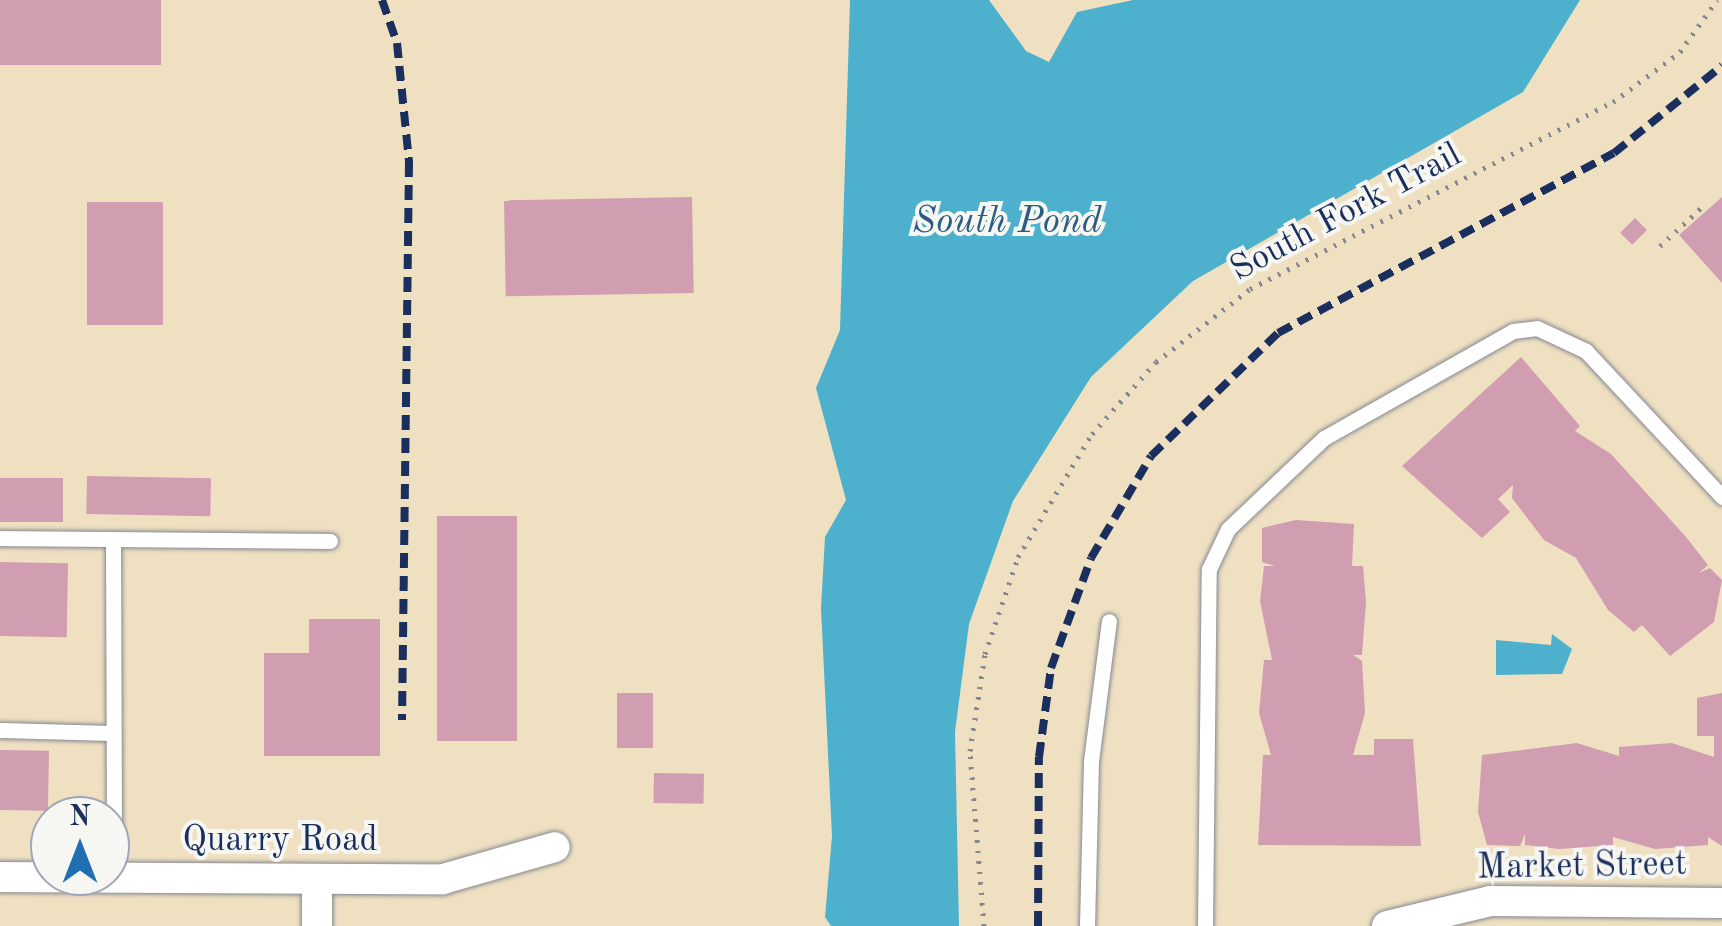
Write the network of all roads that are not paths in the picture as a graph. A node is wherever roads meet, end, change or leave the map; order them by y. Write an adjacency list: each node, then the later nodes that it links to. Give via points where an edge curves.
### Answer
1 (1722, 497): 17 (lane, via 1586,351 1537,328 1513,331 1324,438 1228,528 1209,569)
2 (0, 538): 3 (lane)
3 (114, 539): 4 (lane); 7 (lane)
4 (330, 540)
5 (1109, 621): 16 (lane, via 1091,761)
6 (0, 730): 7 (lane)
7 (114, 733): 8 (lane)
8 (114, 796)
9 (555, 847): 13 (street, Quarry Road, via 474,876)
10 (0, 877): 11 (street, Quarry Road)
11 (30, 877)
12 (130, 878): 13 (street, Quarry Road)
13 (318, 879): 15 (street)
14 (1722, 904): 18 (street, Market Street, via 1490,901)
15 (317, 926)
16 (1087, 926)
17 (1205, 926)
18 (1386, 926)

